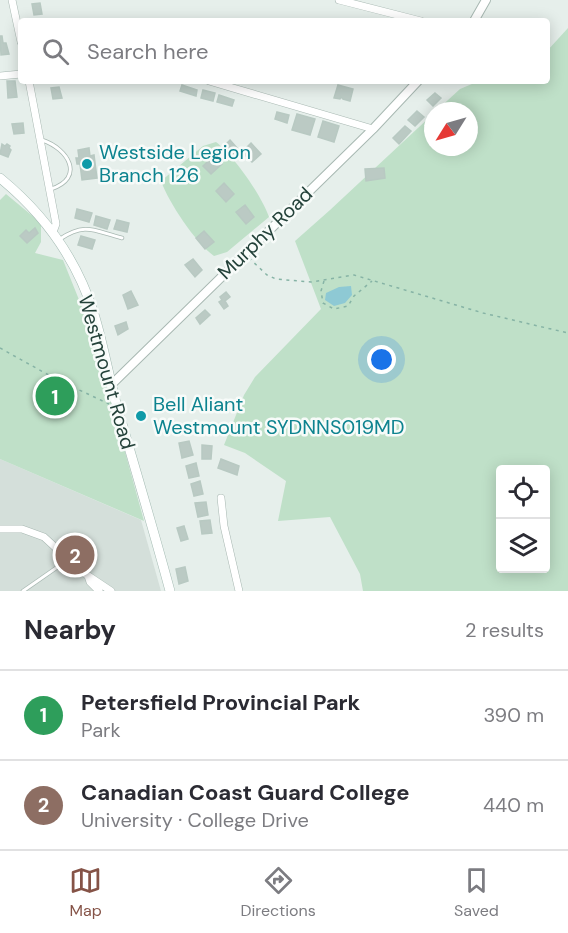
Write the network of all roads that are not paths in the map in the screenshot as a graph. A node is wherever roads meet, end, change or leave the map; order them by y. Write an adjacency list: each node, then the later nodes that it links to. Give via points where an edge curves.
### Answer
1 (12, 0): 6 (street)
2 (339, 0): 4 (street)
3 (486, 0): 5 (street)
4 (409, 18)
5 (476, 18)
6 (18, 22)
7 (18, 74): 8 (street)
8 (0, 76)
9 (30, 84): 13 (street)
10 (220, 84): 12 (street)
11 (415, 84): 12 (street, Murphy Road)
12 (373, 129): 18 (street, Murphy Road)
13 (41, 140): 15 (street); 15 (lane, via 53,144 68,157 70,164 70,176)
14 (0, 178): 16 (main road, Westmount Road, via 36,210)
15 (49, 190): 16 (street)
16 (56, 236): 17 (lane, via 83,228); 18 (main road, Westmount Road, via 93,312)
17 (122, 238)
18 (111, 384): 26 (main road, Westmount Road)
19 (221, 498): 27 (street)
20 (0, 529): 21 (street, via 35,533)
21 (69, 559): 22 (street); 23 (lane)
22 (88, 576): 24 (street); 25 (street)
23 (23, 591)
24 (99, 591)
25 (111, 591)
26 (170, 591)
27 (239, 591)

